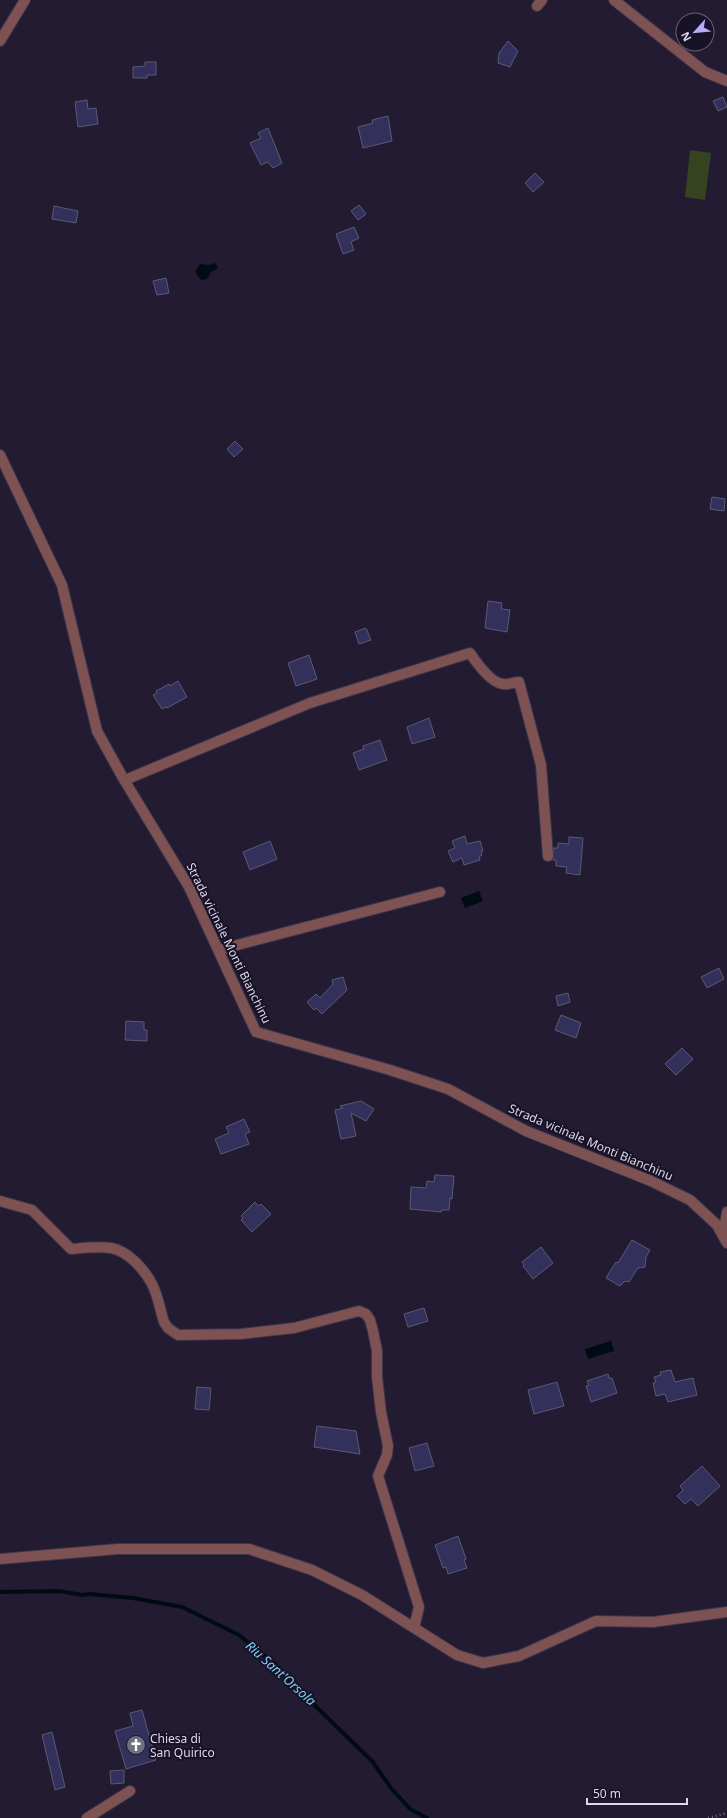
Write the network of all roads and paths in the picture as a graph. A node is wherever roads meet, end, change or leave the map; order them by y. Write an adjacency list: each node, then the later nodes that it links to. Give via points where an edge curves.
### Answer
1 (25, 0): 3 (street)
2 (614, 0): 4 (street, via 705,72)
3 (0, 41)
4 (727, 81)
5 (1, 460): 6 (street, Strada vicinale Monti Bianchinu, via 62,585 97,731)
6 (125, 780): 7 (street, via 310,702 470,653 498,682 519,682 540,765); 9 (street, Strada vicinale Monti Bianchinu, via 189,887)
7 (548, 856)
8 (440, 892): 9 (street)
9 (218, 950): 12 (street, Strada vicinale Monti Bianchinu, via 256,1032 390,1070 448,1090 526,1131 652,1181 690,1200 717,1225)
10 (0, 1201): 15 (street, via 32,1210 71,1249 99,1247 120,1250 131,1258 152,1284 164,1322 178,1334 241,1334 294,1328 359,1311 366,1314 370,1320 377,1351 377,1377 388,1446 378,1476 419,1607)
11 (727, 1212): 12 (street)
12 (725, 1240)
13 (0, 1559): 15 (street, via 118,1549 250,1549 312,1570 362,1596)
14 (727, 1612): 15 (street, via 653,1622 596,1621 519,1656 484,1663 457,1655)
15 (414, 1628)
16 (130, 1791): 18 (street)
17 (727, 1813): 19 (path)
18 (87, 1818)
19 (708, 1818)

